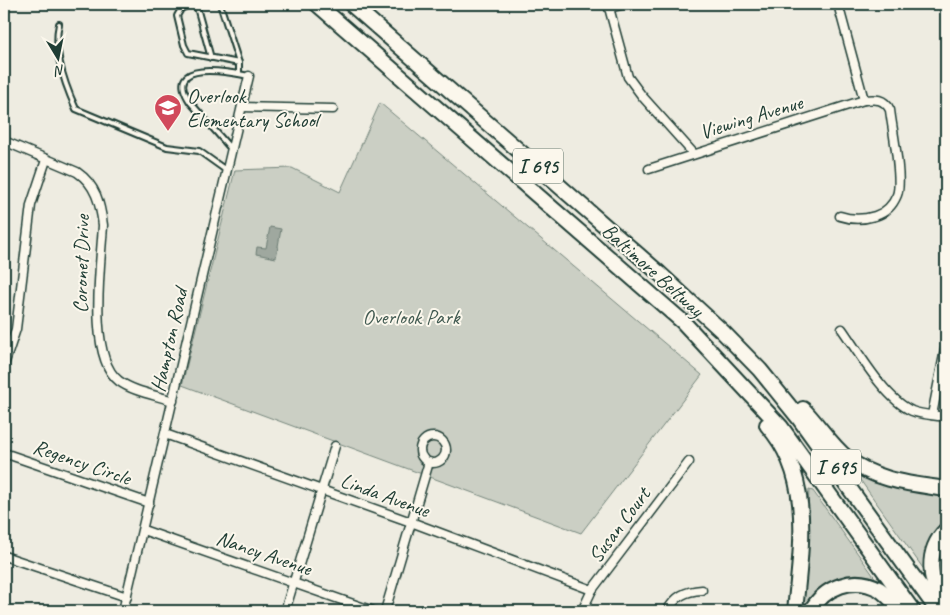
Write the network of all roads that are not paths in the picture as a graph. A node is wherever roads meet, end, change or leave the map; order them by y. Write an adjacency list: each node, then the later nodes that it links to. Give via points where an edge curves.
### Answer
1 (191, 4): 10 (lane, via 181,9 177,16 184,45 188,53)
2 (196, 4): 10 (lane)
3 (220, 4): 11 (lane)
4 (317, 4): 27 (highway, Baltimore Beltway / I 695, via 645,288)
5 (351, 4): 25 (highway, Baltimore Beltway / I 695)
6 (625, 4): 8 (street)
7 (838, 4): 14 (street)
8 (608, 6): 19 (street, via 628,77)
9 (59, 24): 22 (lane, via 58,51 76,109 167,147 198,151)
10 (211, 58): 11 (lane)
11 (239, 63): 12 (lane)
12 (239, 74): 13 (lane); 18 (lane, via 195,71 184,88 190,102)
13 (249, 76): 15 (street, Hampton Road)
14 (864, 100): 19 (street, Viewing Avenue); 23 (street, via 879,100 890,110 898,194 892,204 878,215 856,220)
15 (242, 107): 16 (street); 18 (street, Hampton Road)
16 (333, 109)
17 (4, 141): 20 (street, Coronet Drive)
18 (232, 150): 22 (street, Hampton Road)
19 (694, 154): 21 (street, Viewing Avenue)
20 (46, 160): 28 (street, via 30,205 17,321); 29 (street, Coronet Drive, via 86,178 98,200 103,225 99,340 109,372 131,388)
21 (649, 169)
22 (227, 172): 29 (street, Hampton Road)
23 (840, 216)
24 (842, 329): 30 (street, via 890,394 912,411)
25 (723, 332): 37 (highway, via 860,468 880,477); 58 (highway, Baltimore Beltway / I 695, via 798,416)
26 (946, 344): 30 (street)
27 (723, 365): 54 (highway, via 730,383 774,432 797,483 803,515); 57 (highway, Baltimore Beltway / I 695, via 781,427)
28 (4, 366)
29 (173, 400): 32 (street, Hampton Road)
30 (932, 415): 31 (street)
31 (946, 417)
32 (165, 434): 38 (street, Linda Avenue); 39 (street, Hampton Road)
33 (335, 446): 38 (street)
34 (4, 454): 39 (street, Regency Circle)
35 (429, 462): 40 (street)
36 (689, 462): 45 (street, Susan Court)
37 (946, 489)
38 (322, 491): 40 (street, Linda Avenue); 44 (street)
39 (149, 503): 41 (street, Hampton Road)
40 (411, 522): 45 (street, Linda Avenue); 51 (street)
41 (143, 530): 44 (street, Nancy Avenue); 47 (street, Hampton Road)
42 (946, 530): 59 (highway, via 936,543 930,564 935,590)
43 (4, 556): 47 (street)
44 (294, 582): 49 (street); 50 (street, Nancy Avenue)
45 (592, 590): 52 (street, Susan Court)
46 (702, 590): 53 (street, via 683,593)
47 (127, 597): 48 (street, Hampton Road)
48 (123, 611)
49 (286, 611)
50 (372, 611)
51 (385, 611)
52 (582, 611)
53 (667, 611)
54 (795, 611)
55 (811, 611): 56 (highway, via 833,588 855,584 880,590)
56 (902, 611)
57 (913, 611)
58 (938, 611)
59 (944, 611)

